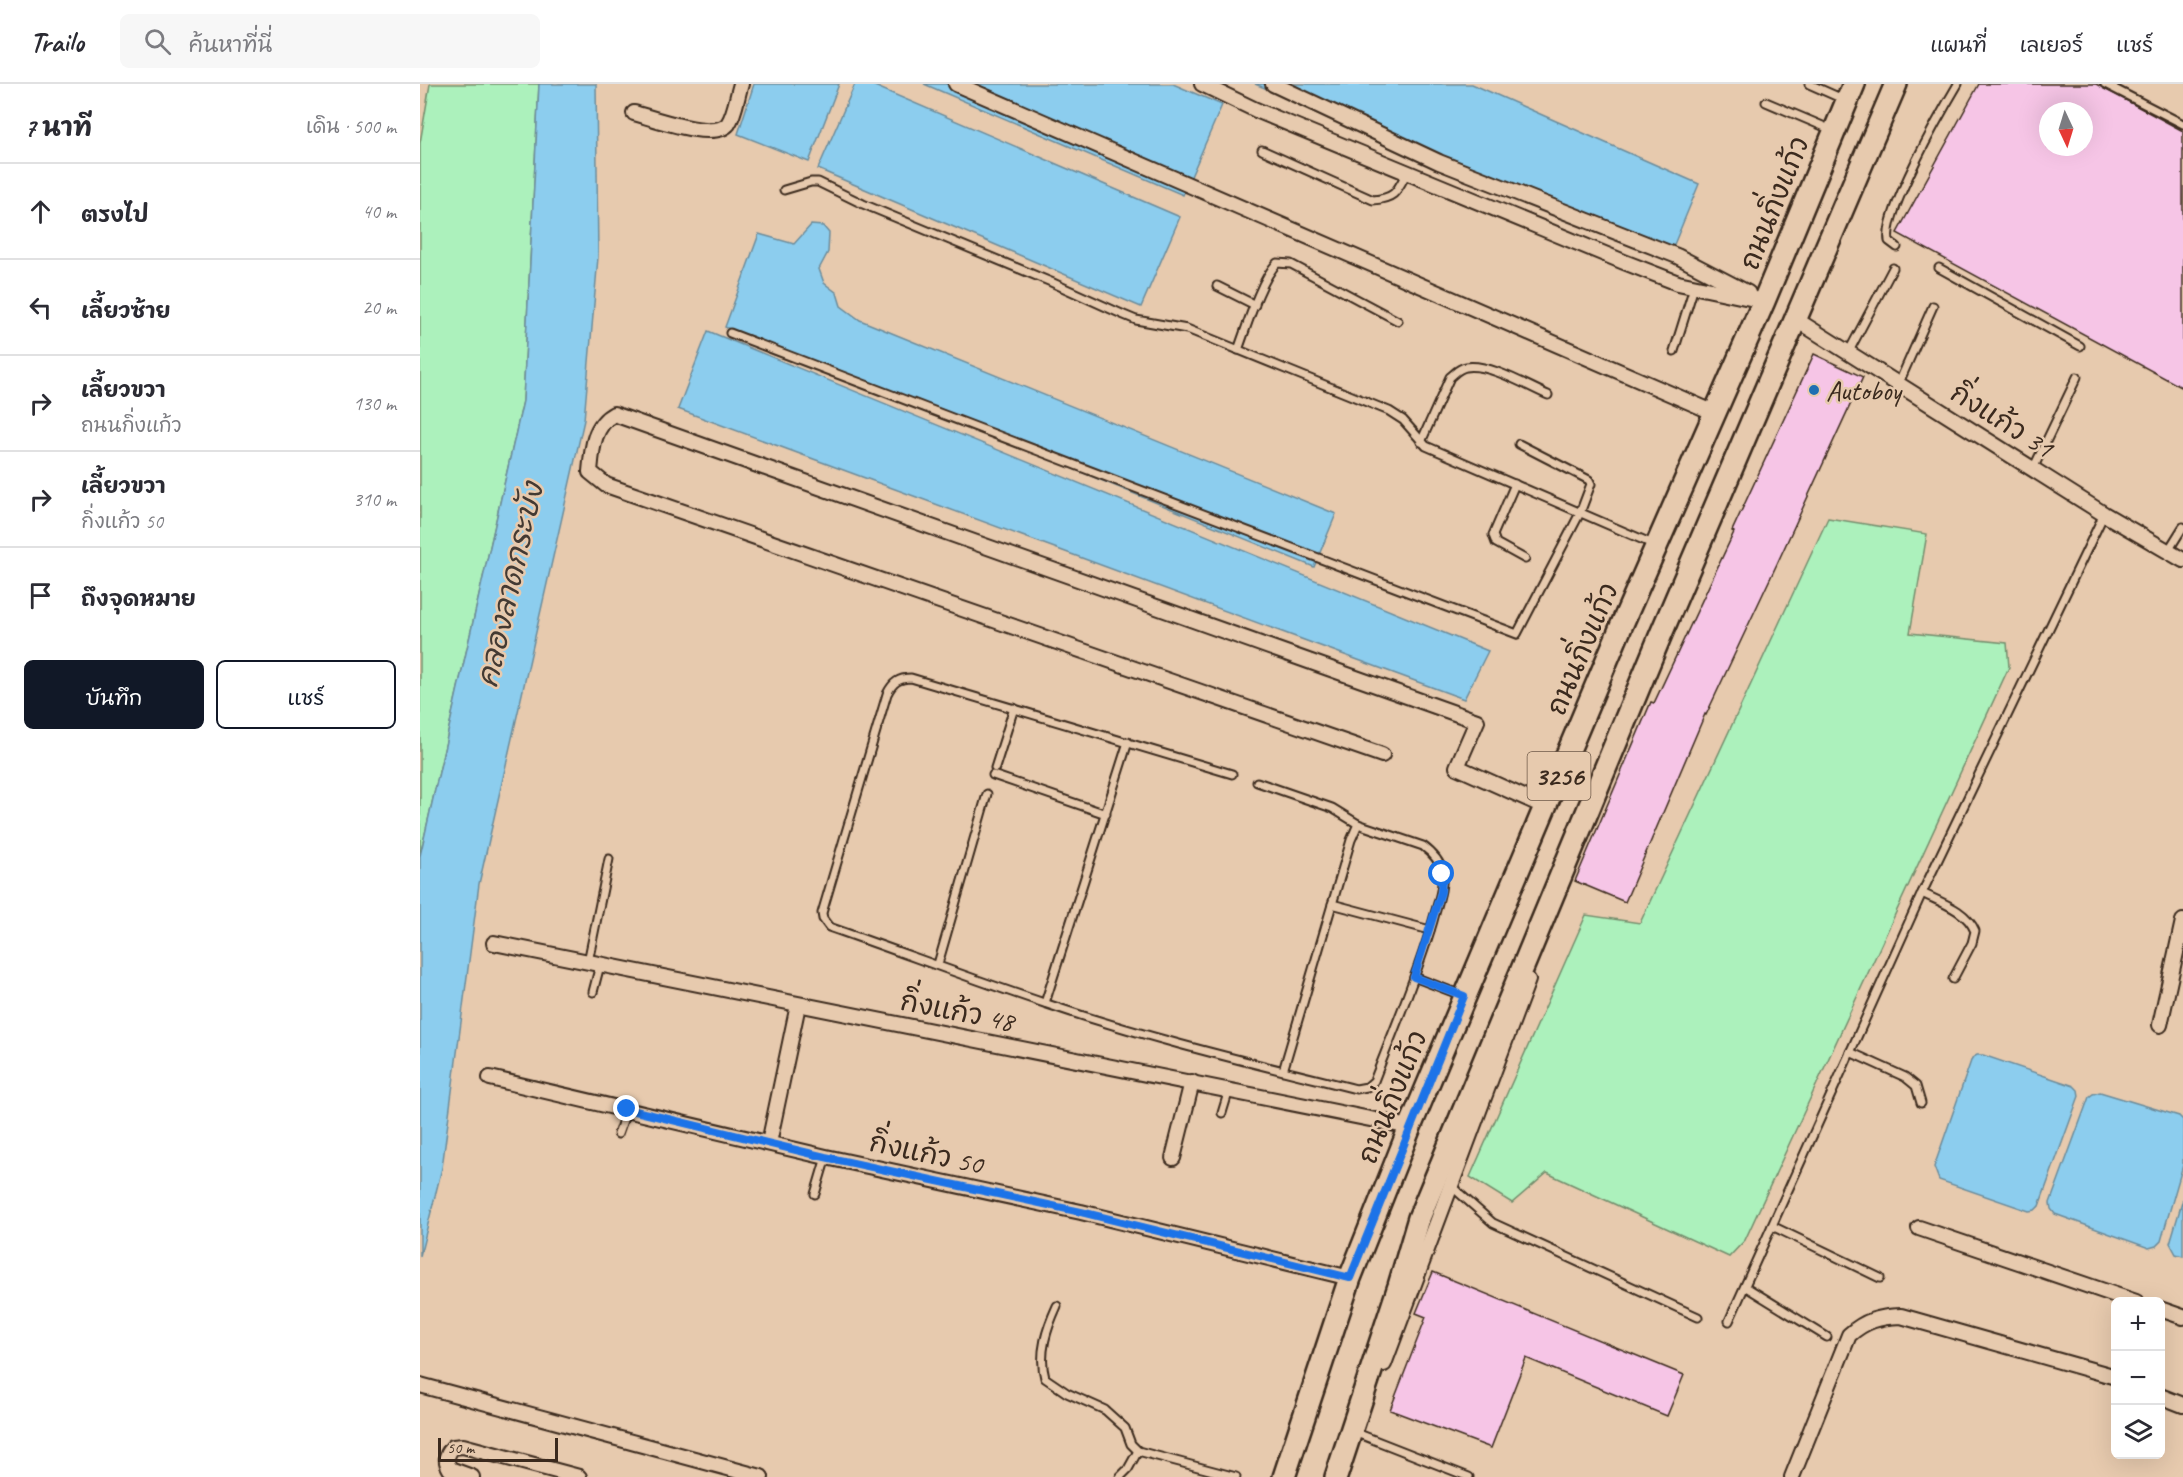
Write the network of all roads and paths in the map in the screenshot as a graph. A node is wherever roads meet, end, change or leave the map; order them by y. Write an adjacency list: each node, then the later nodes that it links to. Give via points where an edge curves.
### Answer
1 (741, 84): 11 (street, via 730,122 715,130 703,131)
2 (956, 84): 35 (street)
3 (1202, 84): 15 (street)
4 (1273, 84): 22 (street, via 1439,162 1677,256)
5 (1809, 84): 9 (lane)
6 (1896, 84): 25 (main road, 3256)
7 (1958, 84): 17 (lane, via 1927,139 1895,210 1888,231 1889,241)
8 (2105, 84): 12 (lane)
9 (1850, 92): 13 (main road, ถนนกิ่งแก้ว / 3256)
10 (1766, 102): 13 (lane)
11 (634, 113)
12 (2183, 124)
13 (1834, 131): 22 (main road, ถนนกิ่งแก้ว / 3256)
14 (1262, 150): 15 (lane, via 1373,200 1395,194)
15 (1407, 172): 21 (street, via 1624,262)
16 (784, 190): 29 (lane, via 818,182 1136,320 1176,326)
17 (1897, 247)
18 (1893, 268): 31 (lane)
19 (1939, 268): 28 (lane)
20 (1217, 286): 23 (lane)
21 (1694, 286): 22 (street); 30 (lane)
22 (1768, 303): 35 (main road, ถนนกิ่งแก้ว / 3256)
23 (1255, 305): 26 (lane, via 1272,269 1283,262); 29 (lane)
24 (1933, 306): 33 (lane)
25 (1795, 320): 31 (street, กิ่งแก้ว 31); 84 (main road, 3256, via 1647,667)
26 (1398, 321)
27 (730, 333): 40 (lane, via 1517,634)
28 (2080, 346)
29 (1238, 350): 36 (lane, via 1389,411 1409,426)
30 (1674, 351)
31 (1848, 353): 33 (street, กิ่งแก้ว 31)
32 (2077, 377): 38 (lane)
33 (1898, 385): 38 (street, กิ่งแก้ว 31)
34 (1548, 395): 36 (lane, via 1488,369 1466,367 1450,377)
35 (1715, 413): 43 (main road, ถนนกิ่งแก้ว / 3256)
36 (1421, 442): 39 (lane)
37 (1519, 444): 40 (lane, via 1588,480 1591,488)
38 (2033, 469): 41 (street, กิ่งแก้ว 31)
39 (1515, 484): 40 (lane); 45 (lane, via 1492,535 1496,543)
40 (1580, 513): 43 (lane)
41 (2104, 514): 44 (street, กิ่งแก้ว 31); 57 (lane)
42 (2183, 527): 44 (lane)
43 (1657, 546): 53 (main road, ถนนกิ่งแก้ว / 3256)
44 (2168, 551): 46 (street, กิ่งแก้ว 31)
45 (1525, 559)
46 (2183, 560)
47 (1014, 708): 48 (lane); 54 (lane, via 994,771); 63 (lane, via 911,678 895,682 887,694 822,913 826,924)
48 (1128, 742): 50 (lane); 54 (lane)
49 (1382, 755): 53 (street, via 606,485 590,472 592,444 605,418 614,414 1477,722 1457,767)
50 (1232, 774)
51 (1257, 782): 55 (lane, via 1332,808)
52 (987, 794): 63 (lane)
53 (1546, 807): 67 (main road, ถนนกิ่งแก้ว / 3256)
54 (1106, 814): 68 (lane)
55 (1358, 824): 58 (lane); 60 (lane, via 1423,846 1436,859 1442,874 1441,892)
56 (609, 859): 62 (lane)
57 (1922, 893): 65 (lane, via 1971,920 1975,931); 71 (lane)
58 (1332, 904): 60 (lane); 72 (lane)
59 (2183, 921): 70 (street)
60 (1430, 930): 64 (lane)
61 (495, 943): 62 (street, กิ่งแก้ว 48)
62 (594, 963): 66 (lane); 69 (street, กิ่งแก้ว 48)
63 (938, 964): 68 (lane)
64 (1414, 977): 67 (lane); 72 (lane, via 1374,1082 1356,1089)
65 (1953, 979)
66 (593, 992)
67 (1464, 996): 79 (main road, ถนนกิ่งแก้ว / 3256)
68 (1045, 1003): 72 (lane)
69 (798, 1005): 74 (street, กิ่งแก้ว 48); 81 (street)
70 (2160, 1025)
71 (1850, 1052): 76 (lane, via 1905,1077 1916,1086); 86 (lane)
72 (1283, 1071)
73 (490, 1078): 77 (street, กิ่งแก้ว 50)
74 (1192, 1082): 75 (street, กิ่งแก้ว 48); 83 (street)
75 (1229, 1090): 78 (lane); 79 (street, กิ่งแก้ว 48)
76 (1921, 1103)
77 (627, 1109): 80 (lane); 81 (street, กิ่งแก้ว 50)
78 (1222, 1113)
79 (1410, 1128): 88 (main road, ถนนกิ่งแก้ว / 3256)
80 (618, 1134)
81 (769, 1143): 82 (street, กิ่งแก้ว 50)
82 (825, 1157): 85 (lane); 88 (street, กิ่งแก้ว 50, via 1081,1212)
83 (1173, 1158)
84 (1443, 1180): 94 (lane, via 1493,1223); 102 (main road, 3256, via 1419,1218)
85 (815, 1194)
86 (1772, 1226): 89 (lane); 90 (lane)
87 (1919, 1228): 91 (street)
88 (1350, 1278): 109 (main road, ถนนกิ่งแก้ว / 3256)
89 (1880, 1278)
90 (1746, 1287): 96 (lane); 97 (lane)
91 (2121, 1297)
92 (1057, 1306): 103 (lane, via 1042,1355 1045,1378 1105,1410 1125,1428)
93 (2165, 1312): 95 (street)
94 (1698, 1317)
95 (2183, 1317)
96 (1730, 1321)
97 (1827, 1337)
98 (2111, 1376): 112 (street, via 1901,1316 1883,1317 1861,1324 1849,1335)
99 (420, 1385): 106 (street)
100 (2165, 1398): 101 (street)
101 (2183, 1405)
102 (1354, 1433): 110 (main road, 3256); 111 (lane)
103 (1138, 1451): 107 (lane); 108 (lane)
104 (472, 1477): 105 (street, via 447,1465 453,1447 463,1446)
105 (579, 1477)
106 (761, 1477)
107 (1120, 1477)
108 (1236, 1477)
109 (1284, 1477)
110 (1338, 1477)
111 (1468, 1477)
112 (1792, 1477)

